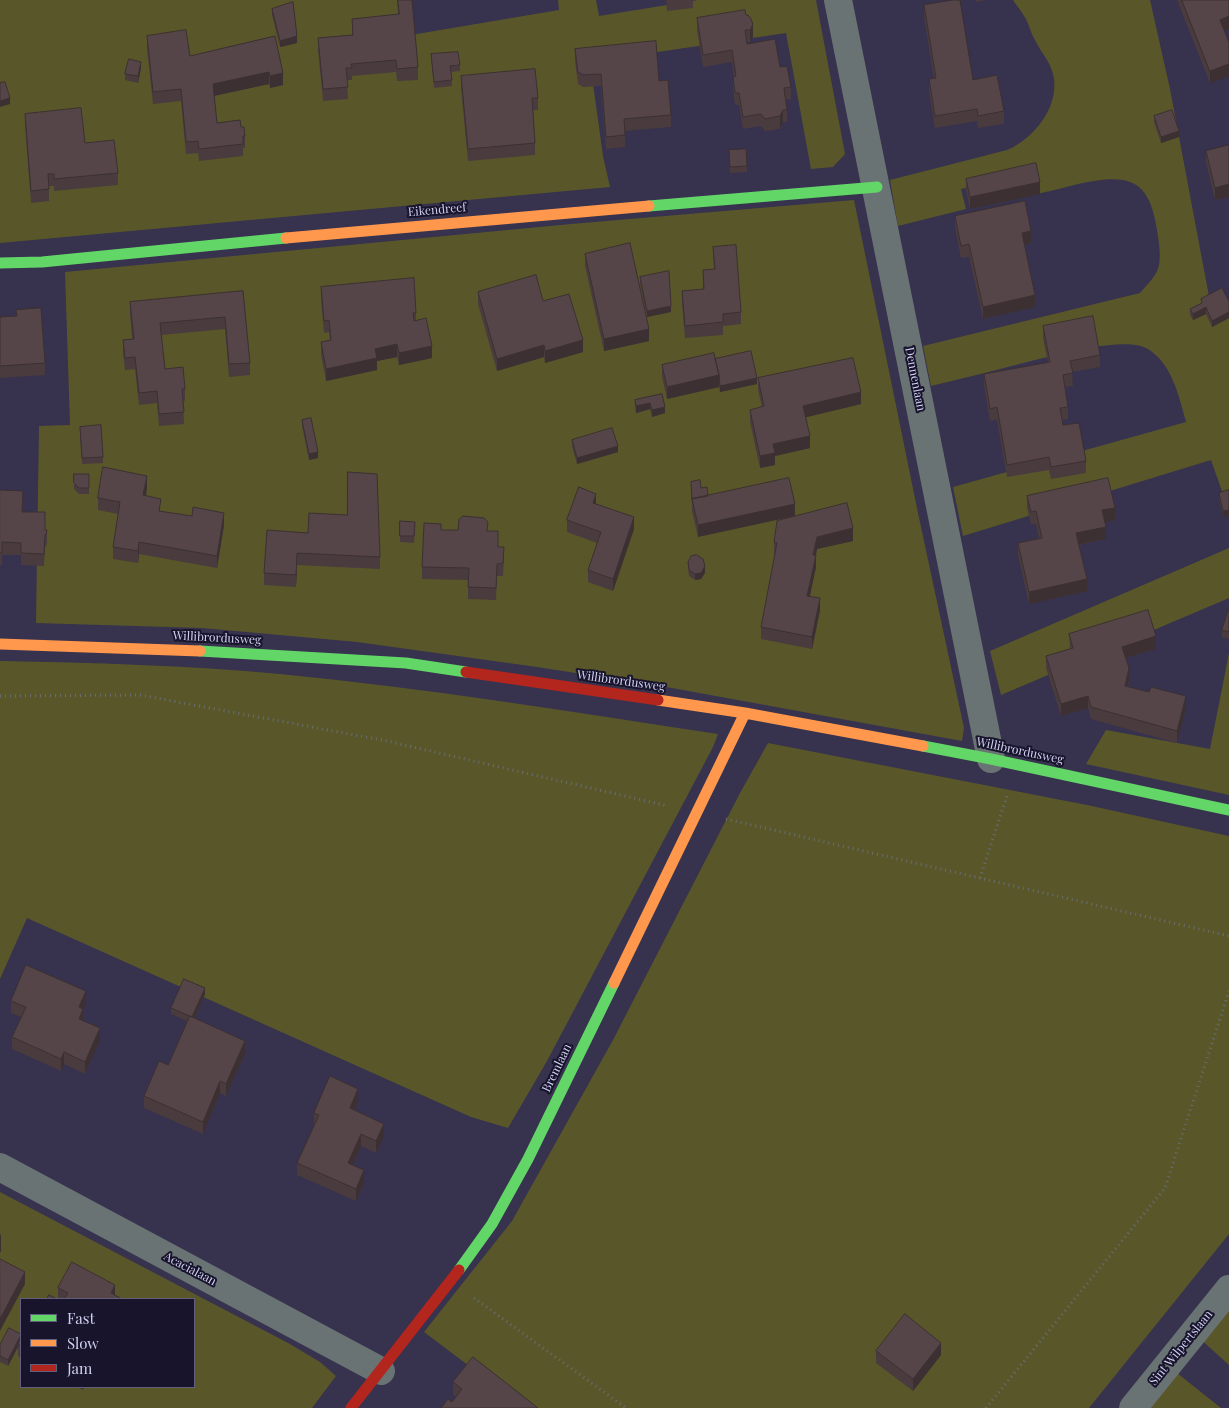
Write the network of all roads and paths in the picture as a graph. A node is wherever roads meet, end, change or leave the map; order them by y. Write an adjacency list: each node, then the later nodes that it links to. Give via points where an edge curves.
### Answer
1 (838, 0): 2 (street, Dennenlaan)
2 (876, 187): 3 (street, Eikendreef, via 352,230 42,262); 7 (street, Dennenlaan)
3 (0, 263)
4 (0, 644): 6 (street, Willibrordusweg, via 165,649 406,663)
5 (0, 696): 10 (path, via 140,695 387,741)
6 (745, 714): 7 (street, Willibrordusweg); 10 (street, Bremlaan)
7 (991, 759): 8 (street, Willibrordusweg)
8 (1018, 764): 9 (street, Willibrordusweg); 11 (path)
9 (1229, 810)
10 (696, 813): 11 (path); 15 (street, Bremlaan, via 528,1159 492,1224)
11 (980, 878): 12 (path)
12 (1229, 936)
13 (1229, 992): 20 (path, via 1165,1188)
14 (0, 1167): 17 (street, Acacialaan)
15 (451, 1281): 17 (street, Bremlaan); 19 (path)
16 (1229, 1289): 21 (street, Sint Wilpertslaan)
17 (381, 1371): 18 (street, Bremlaan)
18 (351, 1408)
19 (626, 1408)
20 (986, 1408)
21 (1133, 1408)

